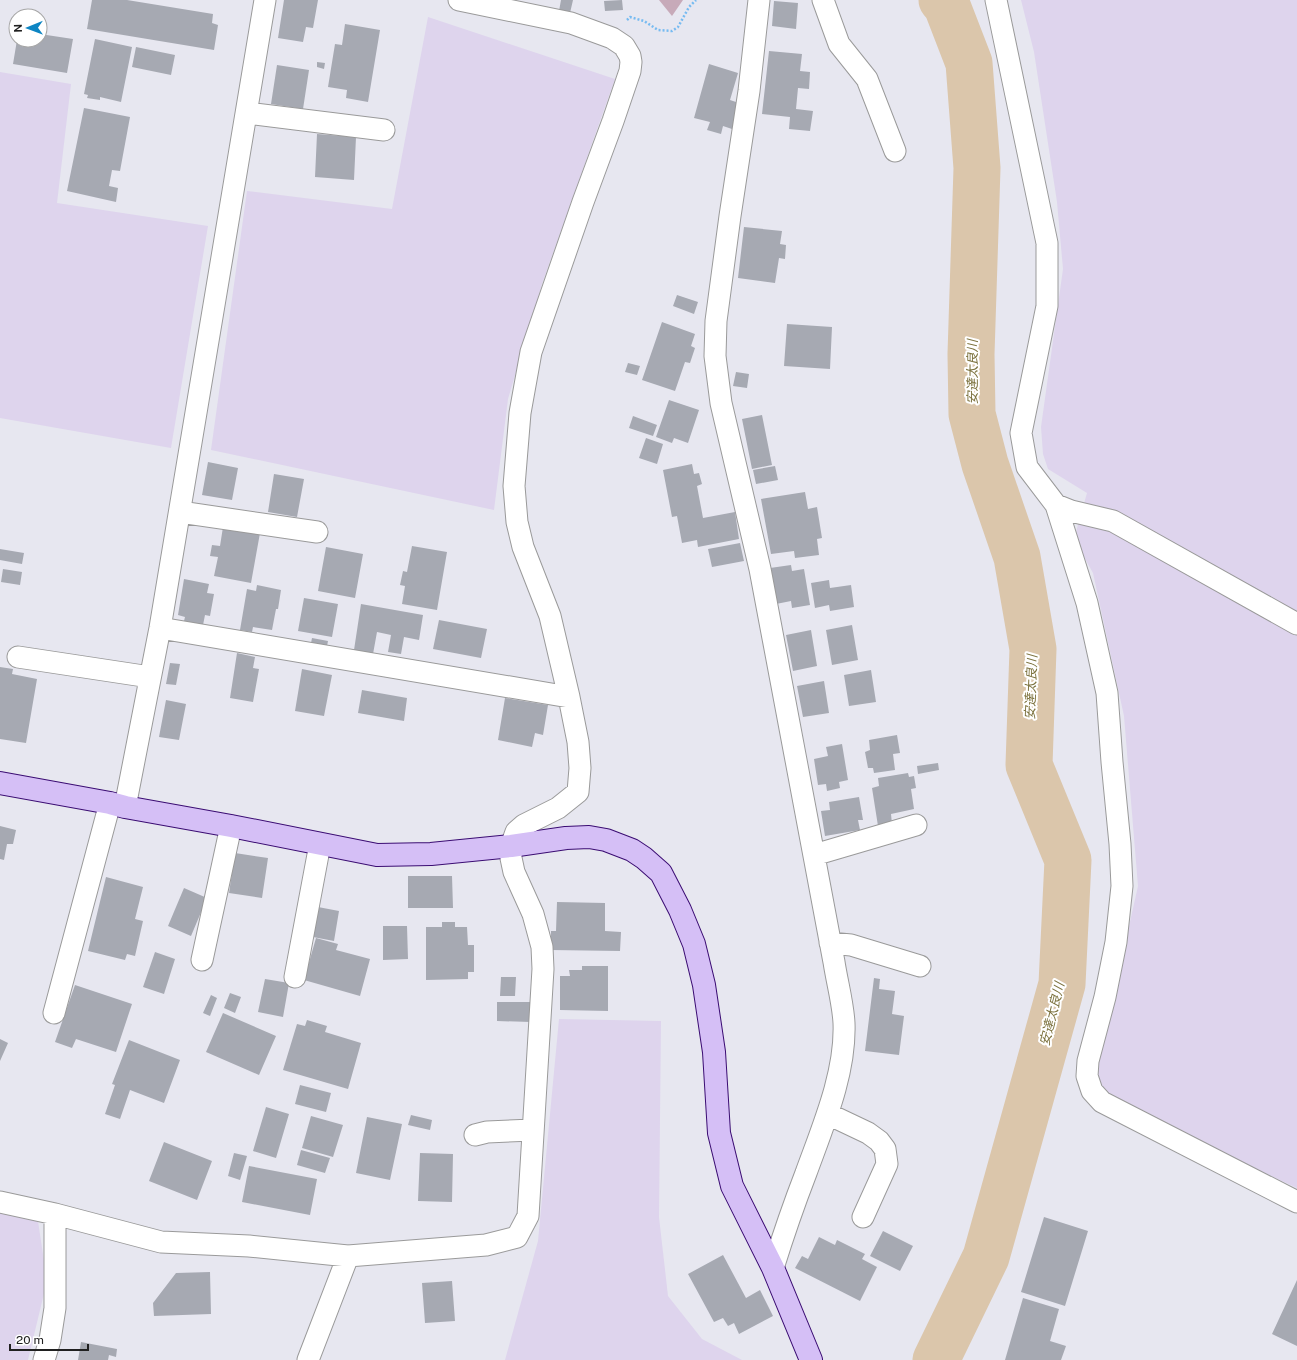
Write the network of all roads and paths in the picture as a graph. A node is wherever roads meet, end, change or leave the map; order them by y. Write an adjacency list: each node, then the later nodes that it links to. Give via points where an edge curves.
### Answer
1 (265, 0): 8 (street)
2 (459, 0): 18 (street, via 571,23 612,38 624,46 631,62 613,121 531,352 520,413 514,486 517,522 523,547 550,616)
3 (696, 0): 7 (path, via 689,6 678,27 672,30 658,30 644,21 630,17)
4 (759, 0): 25 (street, via 749,91 716,321 715,356 721,402 760,569)
5 (823, 0): 10 (street, via 839,44 867,79)
6 (996, 0): 11 (street, via 1047,243 1047,306 1021,433 1027,467)
7 (625, 21)
8 (247, 113): 9 (street); 12 (street)
9 (384, 130)
10 (895, 151)
11 (1056, 505): 14 (street, via 1113,521); 35 (street, via 1087,603 1107,693 1120,844 1122,886 1116,942 1088,1061 1087,1076 1092,1091 1102,1102)
12 (180, 512): 13 (street); 15 (street)
13 (317, 532)
14 (1297, 624)
15 (160, 628): 17 (street); 18 (street)
16 (18, 657): 17 (street)
17 (150, 677): 20 (street)
18 (569, 697): 24 (street, via 578,742 578,792 558,808 524,825 516,832)
19 (0, 783): 20 (street)
20 (118, 805): 22 (street); 30 (street)
21 (916, 825): 25 (street)
22 (231, 826): 23 (street); 27 (street)
23 (320, 844): 24 (street, via 377,855 431,854); 29 (street)
24 (511, 846): 32 (street, via 514,872 533,914 542,947 542,999); 39 (street, via 566,838 589,837 606,840 638,854 661,873 694,944 704,985 714,1052 719,1133 732,1186)
25 (814, 855): 26 (street)
26 (830, 943): 28 (street, via 851,945); 31 (street, via 844,1022 843,1046)
27 (202, 960)
28 (920, 966)
29 (295, 977)
30 (54, 1013)
31 (828, 1114): 37 (street, via 868,1133 885,1149 887,1164); 39 (street, via 789,1217)
32 (533, 1130): 33 (street); 38 (street, via 528,1216 517,1237 486,1245)
33 (475, 1135)
34 (0, 1202): 36 (street)
35 (1297, 1202)
36 (55, 1214): 38 (street, via 161,1242 249,1246); 40 (street, via 55,1308)
37 (863, 1217)
38 (348, 1256): 41 (street)
39 (773, 1268): 42 (street)
40 (44, 1360)
41 (308, 1360)
42 (811, 1360)

